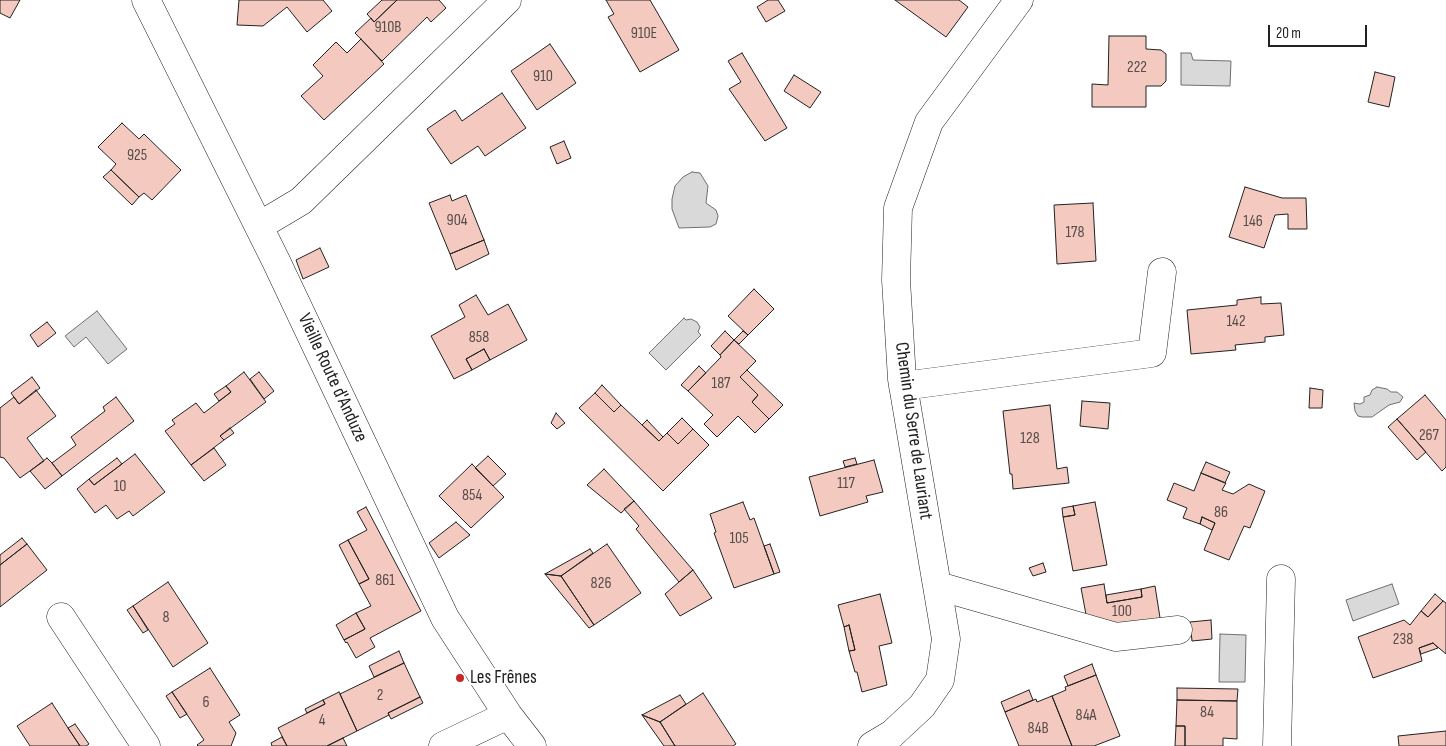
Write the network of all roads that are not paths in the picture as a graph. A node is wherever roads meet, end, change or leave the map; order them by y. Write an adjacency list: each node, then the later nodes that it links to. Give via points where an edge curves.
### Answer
1 (146, 0): 4 (street, Vieille Route d'Anduze)
2 (507, 0): 4 (street, via 301,201)
3 (1019, 0): 6 (street, Chemin du Serre de Lauriant, via 930,122 898,208 896,280)
4 (259, 226): 11 (street, Vieille Route d'Anduze, via 445,618)
5 (1162, 272): 6 (street, via 1152,353)
6 (903, 386): 8 (street, Chemin du Serre de Lauriant)
7 (1282, 579): 16 (street)
8 (938, 586): 10 (street, via 1116,637); 15 (street, Chemin du Serre de Lauriant, via 946,639 940,680 922,706 892,734)
9 (61, 617): 12 (street)
10 (1178, 630)
11 (508, 715): 13 (street); 14 (street, Vieille Route d'Anduze)
12 (146, 746)
13 (443, 746)
14 (532, 746)
15 (872, 746)
16 (1277, 746)

